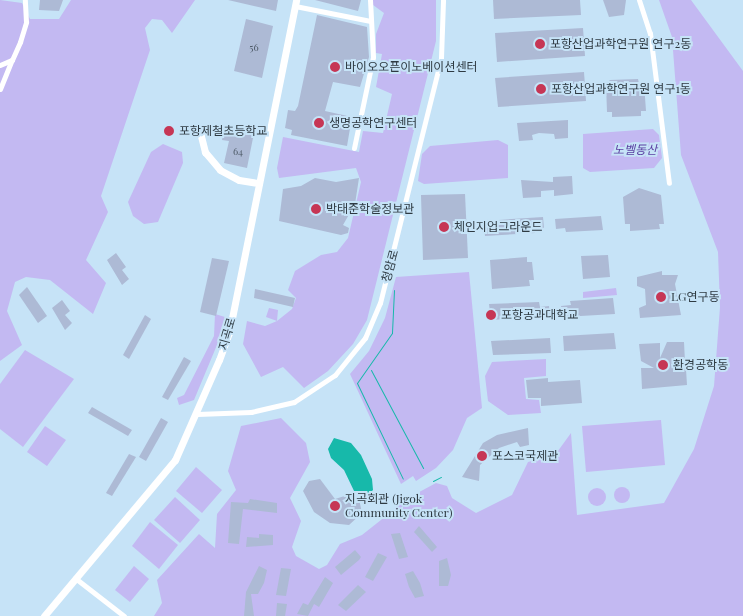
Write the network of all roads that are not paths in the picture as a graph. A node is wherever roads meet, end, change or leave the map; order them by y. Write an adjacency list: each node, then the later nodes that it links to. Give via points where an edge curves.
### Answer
1 (26, 0): 7 (street, via 26,22)
2 (370, 0): 6 (street)
3 (442, 0): 14 (street, 청암로, via 441,58 380,303 365,338 335,375 299,399 251,412)
4 (639, 0): 13 (street, via 650,32)
5 (296, 3): 6 (street); 12 (street, 지곡로)
6 (371, 21): 11 (street, via 373,57)
7 (12, 60): 8 (street); 9 (street)
8 (0, 65)
9 (0, 89)
10 (200, 132): 12 (street, via 205,152 220,170 239,180)
11 (354, 148)
12 (259, 183): 14 (street, 지곡로, via 229,333)
13 (669, 184)
14 (197, 414): 15 (street, 지곡로, via 175,460)
15 (75, 578): 16 (street, 지곡로); 17 (street)
16 (44, 616)
17 (124, 616)

